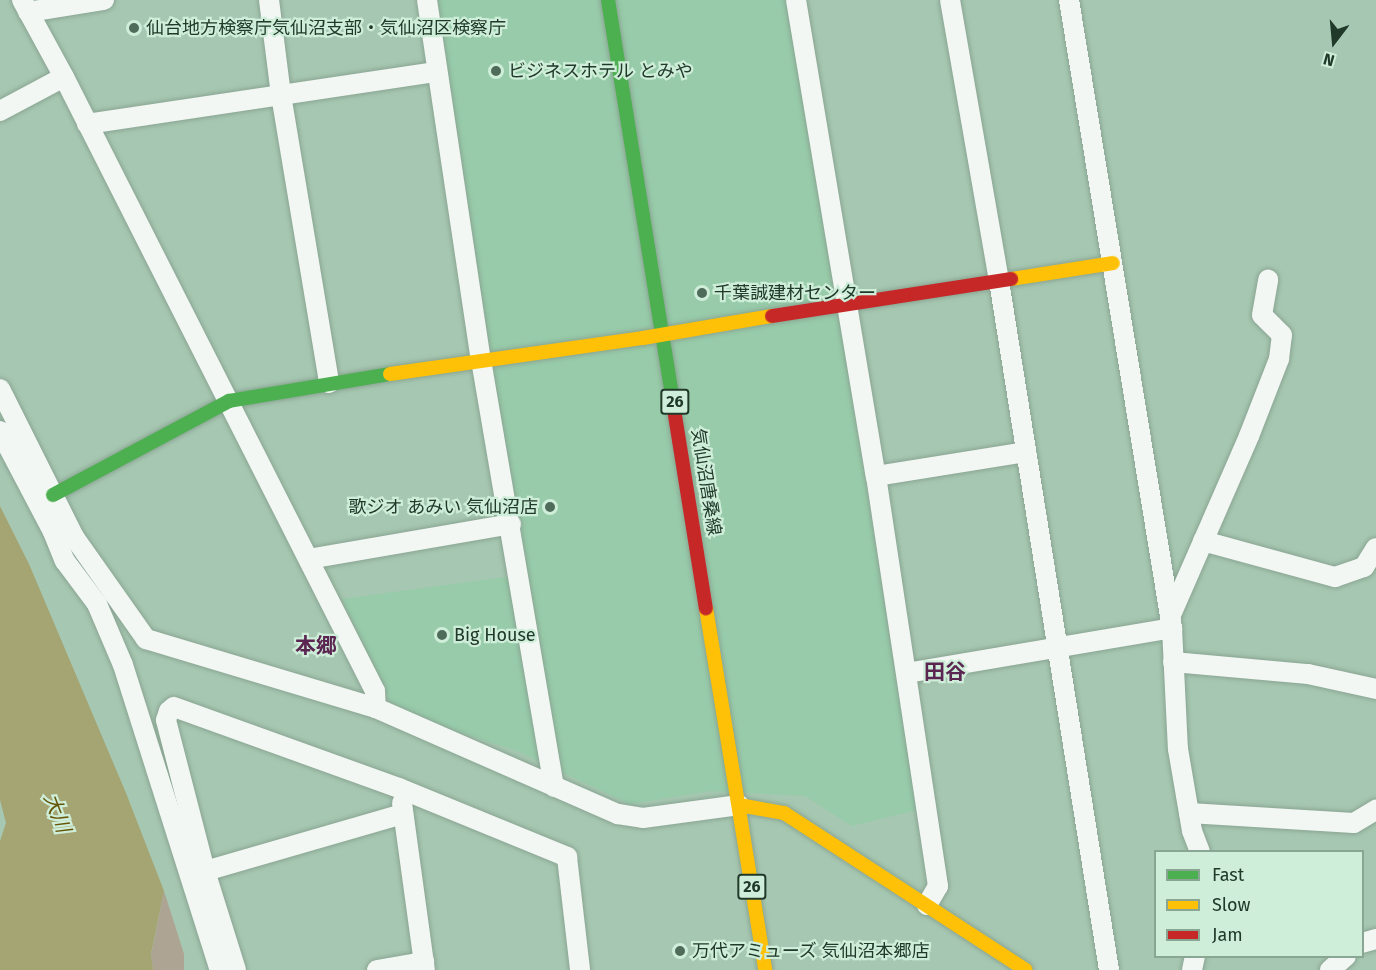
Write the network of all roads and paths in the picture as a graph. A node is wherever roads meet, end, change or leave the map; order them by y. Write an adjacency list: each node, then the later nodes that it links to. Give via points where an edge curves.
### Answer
1 (102, 0): 8 (street)
2 (269, 0): 11 (street)
3 (428, 0): 9 (street)
4 (608, 0): 18 (street, 気仙沼唐桑線 / 26)
5 (796, 0): 17 (street)
6 (950, 0): 16 (street)
7 (1069, 0): 14 (street)
8 (25, 6): 10 (street)
9 (436, 72): 11 (street); 19 (street)
10 (64, 77): 12 (street); 13 (street)
11 (281, 95): 13 (street); 20 (street)
12 (0, 111)
13 (87, 124): 22 (street)
14 (1113, 263): 16 (street); 31 (street)
15 (1268, 280): 28 (street, via 1262,315 1282,335 1279,359)
16 (999, 281): 17 (street); 24 (street)
17 (845, 305): 18 (street); 25 (street)
18 (664, 334): 19 (street); 39 (street, 気仙沼唐桑線 / 26)
19 (481, 360): 20 (street); 27 (street)
20 (329, 383): 22 (street)
21 (0, 389): 26 (street)
22 (229, 401): 26 (street); 30 (street)
23 (0, 432): 48 (street, via 65,561 97,604 123,666)
24 (1026, 452): 25 (street); 32 (street)
25 (876, 476): 34 (street)
26 (53, 495): 36 (street, via 74,537 146,639)
27 (511, 524): 30 (street); 37 (street)
28 (1203, 541): 29 (street, via 1335,577 1364,567); 31 (street)
29 (1376, 548)
30 (309, 559): 36 (street, via 375,692)
31 (1171, 623): 32 (street); 33 (street)
32 (1057, 645): 34 (street); 54 (street)
33 (1173, 662): 35 (street, via 1308,674); 41 (street, via 1178,749)
34 (907, 673): 45 (street, via 938,886)
35 (1376, 689)
36 (376, 708): 37 (street)
37 (554, 787): 39 (street, via 618,814 643,818)
38 (399, 788): 42 (street); 44 (street, via 174,707 166,720); 51 (street, via 567,857)
39 (739, 805): 45 (street, via 784,813); 52 (street, 気仙沼唐桑線 / 26)
40 (1376, 810): 41 (street, via 1354,823)
41 (1189, 813): 43 (street)
42 (404, 814): 44 (street); 47 (street)
43 (1199, 850)
44 (205, 872): 49 (street)
45 (927, 905): 53 (street)
46 (1345, 958): 55 (street)
47 (425, 966): 50 (street)
48 (220, 970)
49 (236, 970)
50 (377, 970)
51 (580, 970)
52 (765, 970)
53 (1026, 970)
54 (1109, 970)
55 (1330, 970)

